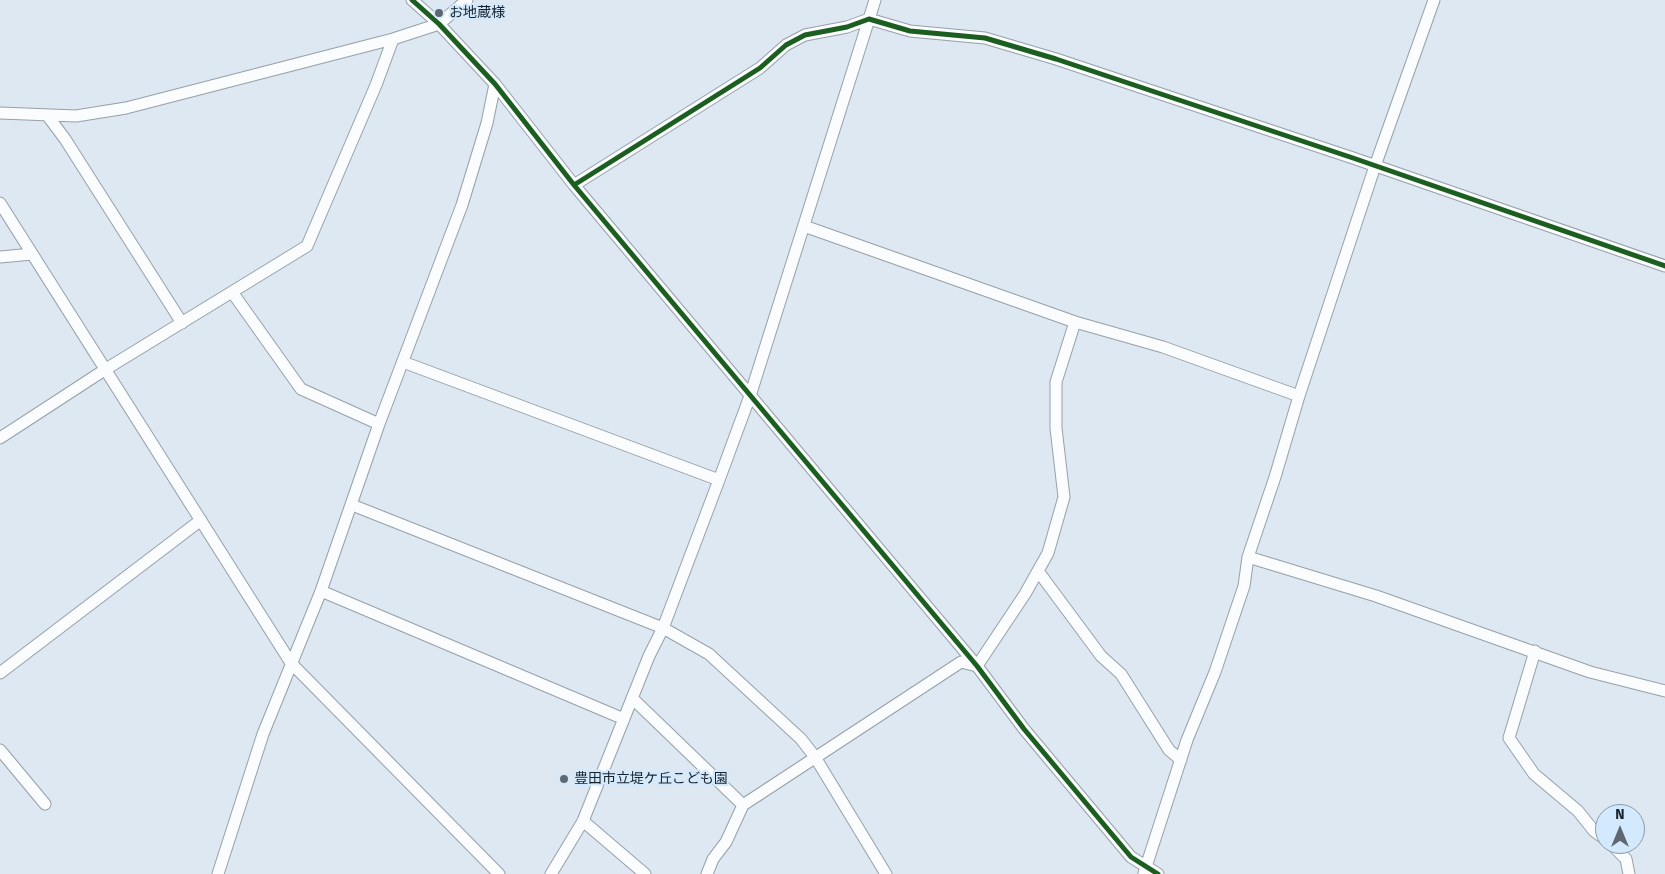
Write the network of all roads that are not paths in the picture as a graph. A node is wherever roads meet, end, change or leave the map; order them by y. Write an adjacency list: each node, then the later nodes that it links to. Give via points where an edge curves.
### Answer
1 (412, 0): 6 (street)
2 (467, 0): 6 (street)
3 (875, 0): 5 (street)
4 (1434, 0): 11 (street)
5 (869, 19): 11 (street, via 910,32 985,38); 12 (street, via 805,35 760,68); 14 (street)
6 (440, 24): 7 (street); 8 (street)
7 (393, 39): 10 (street, via 126,108 76,116); 18 (street, via 307,246)
8 (495, 84): 12 (street); 21 (street, via 487,123 462,205)
9 (0, 114): 10 (street)
10 (47, 115): 20 (street)
11 (1375, 166): 17 (street); 24 (street)
12 (574, 185): 23 (street)
13 (0, 203): 15 (street)
14 (804, 226): 19 (street); 23 (street)
15 (32, 254): 16 (street); 22 (street)
16 (0, 258)
17 (1665, 266)
18 (232, 292): 20 (street); 25 (street, via 301,389)
19 (1075, 322): 24 (street, via 1163,347); 31 (street, via 1056,382 1056,428 1064,497 1048,553)
20 (182, 323): 22 (street)
21 (403, 362): 25 (street); 27 (street)
22 (106, 369): 26 (street); 29 (street)
23 (750, 396): 27 (street); 36 (street)
24 (1299, 396): 30 (street)
25 (379, 424): 28 (street)
26 (0, 438)
27 (719, 480): 33 (street)
28 (352, 505): 32 (street); 33 (street)
29 (201, 520): 35 (street); 37 (street)
30 (1248, 557): 34 (street, via 1376,596); 43 (street, via 1244,586)
31 (1038, 571): 36 (street); 43 (street, via 1101,656 1121,674 1169,750)
32 (321, 591): 35 (street); 40 (street)
33 (663, 628): 39 (street); 42 (street, via 710,654)
34 (1535, 652): 38 (street, via 1590,672); 47 (street, via 1509,738 1534,774 1578,811)
35 (291, 663): 50 (street, via 263,734); 51 (street)
36 (977, 666): 42 (street, via 962,662); 49 (street, via 1024,729)
37 (0, 673)
38 (1665, 691)
39 (632, 698): 40 (street); 45 (street)
40 (624, 719): 46 (street)
41 (0, 750): 44 (street)
42 (815, 756): 45 (street); 55 (street)
43 (1181, 760): 49 (street)
44 (45, 804)
45 (743, 805): 54 (street)
46 (583, 821): 52 (street); 53 (street)
47 (1595, 832)
48 (1622, 854): 57 (street, via 1626,858)
49 (1144, 871): 56 (street)
50 (218, 874)
51 (500, 874)
52 (551, 874)
53 (645, 874)
54 (707, 874)
55 (886, 874)
56 (1158, 874)
57 (1629, 874)

